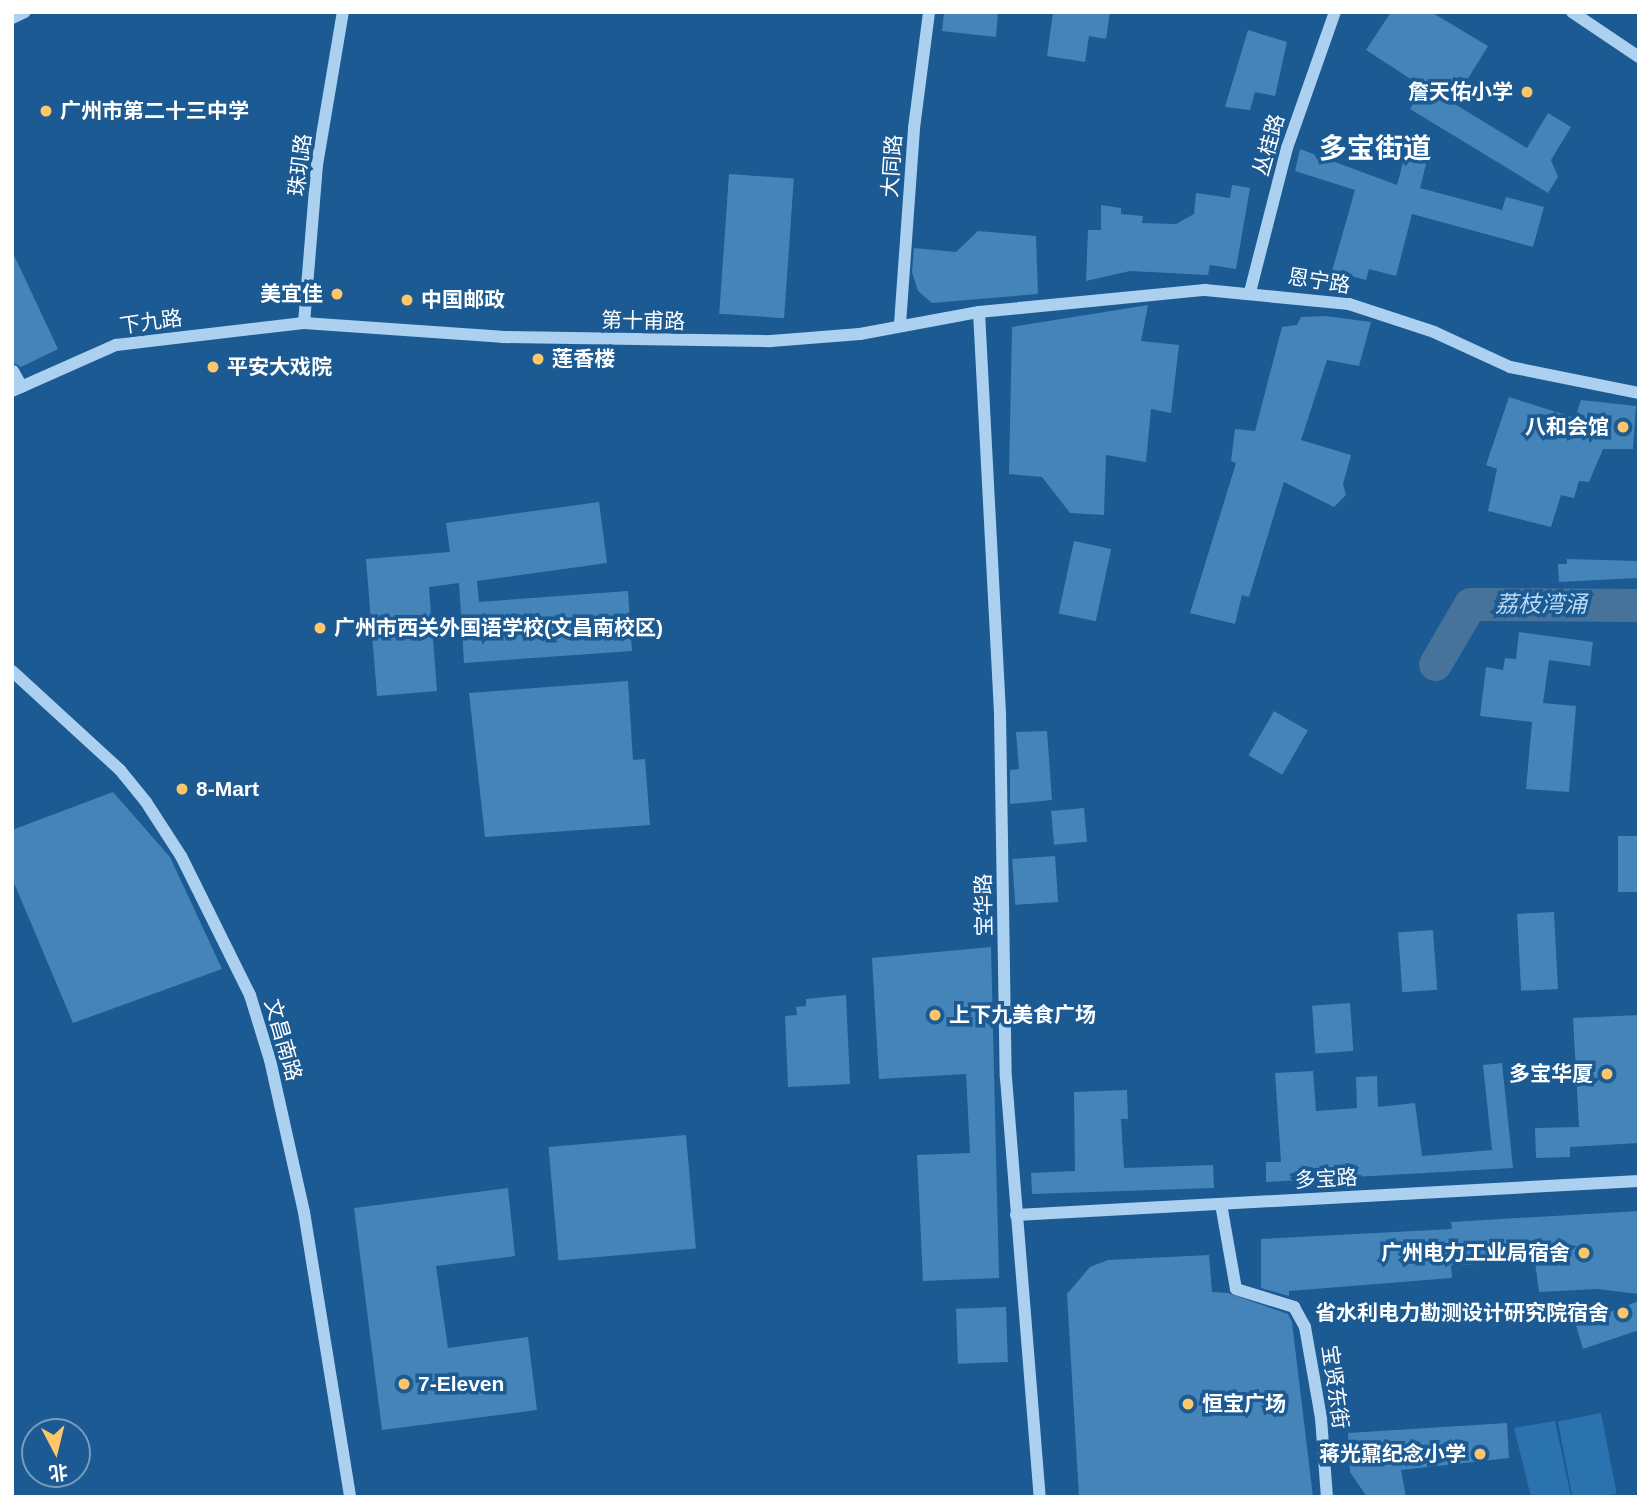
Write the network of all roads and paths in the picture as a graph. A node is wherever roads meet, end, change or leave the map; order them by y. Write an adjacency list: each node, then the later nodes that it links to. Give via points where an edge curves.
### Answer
1 (25, 12): 6 (street)
2 (343, 12): 10 (street, 珠玑路, via 317,165)
3 (929, 12): 11 (street, 大同路, via 914,128)
4 (1335, 12): 8 (street, 丛桂路, via 1287,148)
5 (1572, 12): 7 (street)
6 (12, 18)
7 (1639, 57)
8 (1250, 292): 9 (street, 恩宁路, via 1146,294 1046,309); 14 (street, 恩宁路, via 1349,304 1434,332 1510,367 1565,382)
9 (979, 312): 11 (street, 第十甫路); 18 (street, 宝华路, via 999,687 1004,1047)
10 (304, 323): 11 (street, 第十甫路, via 502,337 744,341 860,334); 13 (street, 下九路, via 116,345)
11 (900, 324)
12 (13, 371): 13 (street)
13 (17, 389)
14 (1639, 393)
15 (12, 671): 19 (street, 文昌南路, via 120,770 146,802 208,907 250,995 270,1060 304,1212)
16 (1639, 1181): 17 (street, 多宝路)
17 (1221, 1204): 18 (street, 多宝路); 21 (street, 宝贤东街, via 1236,1289 1294,1307 1305,1327 1319,1396)
18 (1016, 1216): 20 (street, 宝华路)
19 (350, 1497)
20 (1040, 1497)
21 (1327, 1497)

